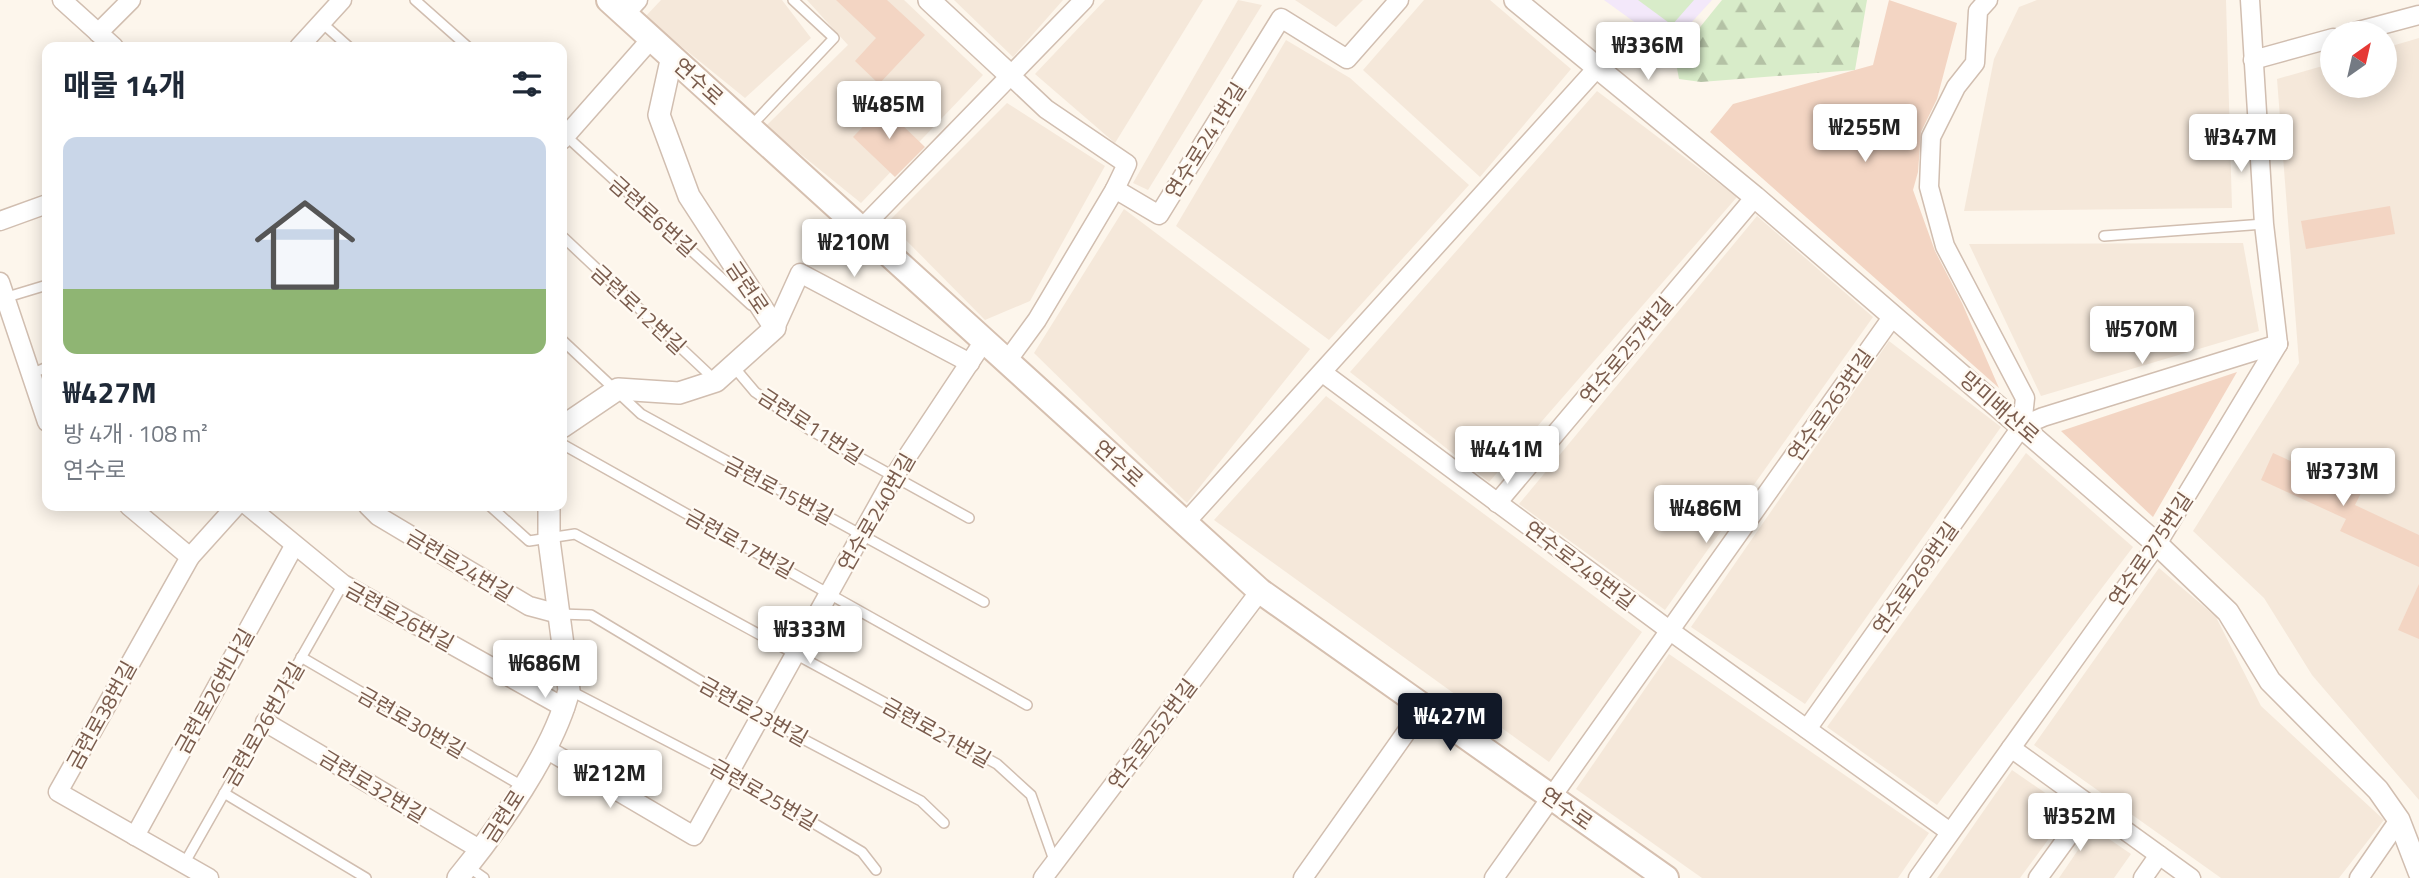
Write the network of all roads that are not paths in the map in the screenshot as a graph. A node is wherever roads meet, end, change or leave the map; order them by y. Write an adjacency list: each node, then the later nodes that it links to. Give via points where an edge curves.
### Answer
1 (62, 0): 16 (street)
2 (131, 0): 16 (street)
3 (342, 0): 15 (street)
4 (415, 0): 21 (lane)
5 (793, 0): 27 (lane, via 834,38)
6 (929, 0): 26 (street)
7 (1084, 0): 26 (street)
8 (1399, 0): 30 (street, 연수로241번길, via 1347,59 1281,18 1159,215)
9 (1515, 0): 25 (street, 망미배산로)
10 (1988, 0): 55 (street, via 1978,11 1975,63 1956,87 1931,137 1929,187 1945,246 2025,398)
11 (2249, 0): 24 (street)
12 (624, 5): 17 (main road, 연수로)
13 (2419, 15): 14 (street)
14 (2396, 21)
15 (321, 22): 19 (street); 20 (lane)
16 (98, 33): 18 (street)
17 (652, 38): 23 (main road, 연수로); 28 (street)
18 (108, 42)
19 (303, 42)
20 (343, 42)
21 (462, 42)
22 (2320, 42): 24 (street)
23 (672, 56): 27 (main road, 연수로); 41 (street, 금련로, via 659,115 689,196)
24 (2253, 60): 34 (street)
25 (1597, 68): 31 (street, 망미배산로); 49 (street)
26 (1012, 77): 30 (street, via 1046,109 1127,164); 35 (street)
27 (750, 128): 35 (main road, 연수로)
28 (567, 132)
29 (567, 140): 41 (lane, 금련로6번길)
30 (1115, 189): 45 (street, via 1037,320)
31 (1755, 197): 40 (street, 망미배산로); 58 (street, 연수로257번길)
32 (42, 206): 33 (street)
33 (0, 221)
34 (2264, 224): 36 (lane); 44 (street)
35 (861, 229): 42 (main road, 연수로)
36 (2104, 236)
37 (567, 241): 51 (lane, 금련로12번길)
38 (42, 286): 39 (lane)
39 (2, 290): 50 (street)
40 (1893, 316): 55 (street, 망미배산로); 77 (street, 연수로263번길)
41 (775, 328): 46 (street, via 800,274); 47 (street, 금련로)
42 (984, 341): 45 (main road, 연수로); 46 (street, 연수로240번길)
43 (567, 344): 52 (lane, 금련로15번길)
44 (2278, 344): 55 (street); 69 (street, 연수로275번길)
45 (1007, 360): 66 (main road, 연수로)
46 (970, 363): 57 (street, 연수로240번길)
47 (733, 366): 51 (street, 금련로); 57 (lane, 금련로11번길, via 755,392)
48 (42, 369): 50 (lane)
49 (1323, 373): 58 (street, 연수로249번길); 66 (street)
50 (29, 374): 53 (street)
51 (716, 381): 52 (street, 금련로, via 679,393)
52 (618, 389): 54 (street); 67 (lane, 금련로15번길, via 641,414 674,434)
53 (42, 409)
54 (567, 424)
55 (2022, 426): 69 (street, 망미배산로); 85 (street, 연수로269번길)
56 (567, 446): 74 (lane, 금련로17번길)
57 (893, 478): 65 (lane, 금련로11번길); 67 (street, 연수로240번길)
58 (1497, 503): 77 (street, 연수로249번길)
59 (135, 511): 71 (street)
60 (231, 511): 71 (street)
61 (254, 511): 70 (street, 금련로26번길)
62 (373, 511): 76 (street, 금련로24번길, via 528,606)
63 (496, 511): 68 (lane, 금련로21번길, via 529,541)
64 (549, 511): 68 (street)
65 (969, 518)
66 (1185, 523): 73 (main road, 연수로)
67 (862, 534): 74 (street, 연수로240번길); 75 (lane, 금련로15번길)
68 (550, 540): 76 (street); 78 (lane, 금련로21번길, via 575,534)
69 (2157, 544): 86 (street, 연수로275번길); 93 (street, 망미배산로, via 2228,612 2270,681 2378,790)
70 (294, 546): 72 (street, 금련로26번길); 96 (street, 금련로26번나길)
71 (190, 556): 96 (street, 금련로38번길, via 58,792)
72 (343, 584): 79 (lane, 금련로26번가길); 80 (street, 금련로26번길)
73 (1260, 591): 82 (main road, 연수로); 98 (street, 연수로252번길)
74 (829, 592): 78 (street, 연수로240번길); 81 (lane, 금련로17번길)
75 (984, 602)
76 (559, 614): 80 (street); 83 (lane, 금련로23번길, via 591,615)
77 (1669, 631): 85 (street); 91 (street, 연수로263번길)
78 (795, 654): 83 (street, 연수로240번길); 98 (lane, 금련로21번길, via 997,764 1031,794)
79 (301, 657): 84 (lane, 금련로26번가길); 89 (lane, 금련로30번길)
80 (567, 699): 87 (street, 금련로); 88 (lane, 금련로25번길)
81 (1027, 705)
82 (1424, 707): 91 (main road, 연수로); 106 (street)
83 (761, 717): 88 (street, 연수로240번길); 94 (lane, 금련로23번길, via 921,801)
84 (265, 722): 90 (lane, 금련로26번가길); 100 (street, 금련로32번길)
85 (1807, 729): 95 (street)
86 (2011, 748): 92 (street); 95 (street, 연수로275번길)
87 (545, 750): 88 (street, 연수로240번길, via 694,836); 89 (street, 금련로)
88 (729, 773): 101 (lane, 금련로25번길, via 862,852)
89 (522, 786): 100 (street, 금련로)
90 (224, 793): 99 (lane, 금련로26번가길); 104 (lane)
91 (1551, 797): 107 (street, 연수로263번길); 108 (main road, 연수로)
92 (2091, 805): 97 (street); 110 (street)
93 (2399, 820): 102 (street, 망미배산로); 113 (street)
94 (944, 823)
95 (1950, 832): 109 (street, 연수로275번길)
96 (135, 836): 99 (street, 금련로38번길)
97 (2160, 855): 111 (street); 112 (street)
98 (1055, 863): 105 (street, 연수로252번길)
99 (184, 864): 103 (street, 금련로38번길)
100 (472, 868)
101 (876, 870)
102 (2419, 872)
103 (209, 878)
104 (366, 878)
105 (1044, 878)
106 (1303, 878)
107 (1494, 878)
108 (1666, 878)
109 (1917, 878)
110 (2039, 878)
111 (2143, 878)
112 (2192, 878)
113 (2358, 878)

